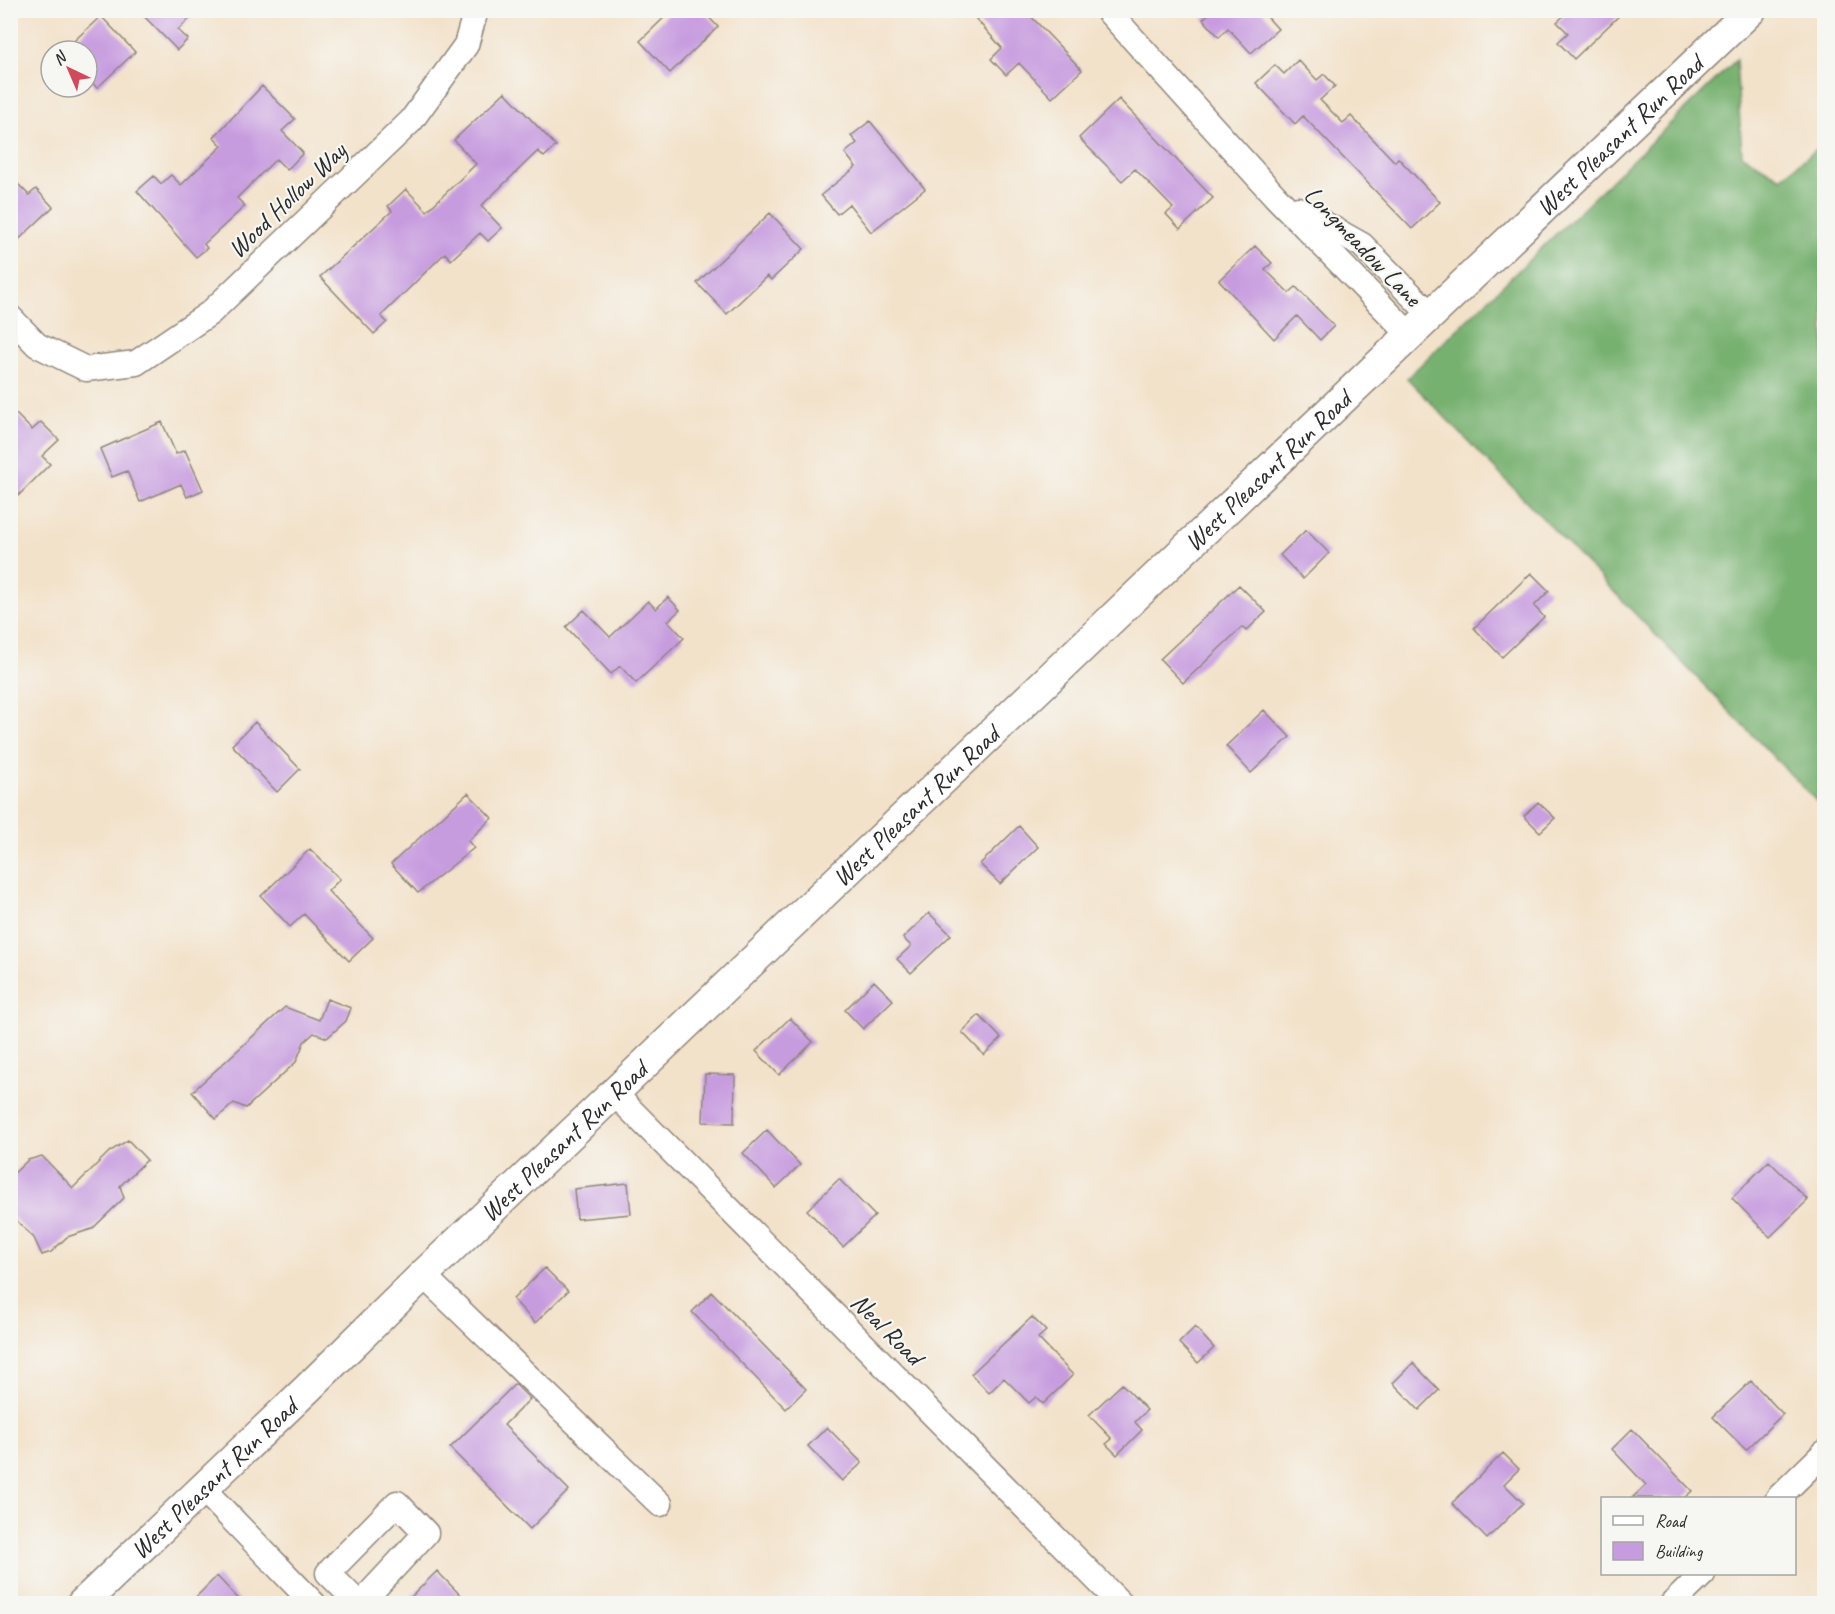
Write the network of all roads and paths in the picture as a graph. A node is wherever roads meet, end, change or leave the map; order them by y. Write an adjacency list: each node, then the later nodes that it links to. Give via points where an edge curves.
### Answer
1 (476, 10): 4 (street, Wood Hollow Way, via 466,45 411,121 210,313 136,363 86,369 37,345)
2 (1107, 10): 5 (street, Longmeadow Lane, via 1275,196 1362,245)
3 (1751, 10): 5 (main road, West Pleasant Run Road)
4 (10, 317)
5 (1422, 326): 6 (main road, West Pleasant Run Road)
6 (614, 1093): 7 (main road, West Pleasant Run Road); 17 (street, Neal Road)
7 (423, 1275): 9 (main road, West Pleasant Run Road); 11 (street)
8 (1824, 1453): 10 (street)
9 (202, 1488): 13 (main road, West Pleasant Run Road); 14 (street)
10 (1779, 1497)
11 (660, 1504)
12 (1701, 1575): 18 (street)
13 (82, 1604)
14 (314, 1604)
15 (359, 1604): 16 (street, via 328,1573 397,1503 426,1533 372,1591)
16 (368, 1604)
17 (1121, 1604)
18 (1672, 1604)

